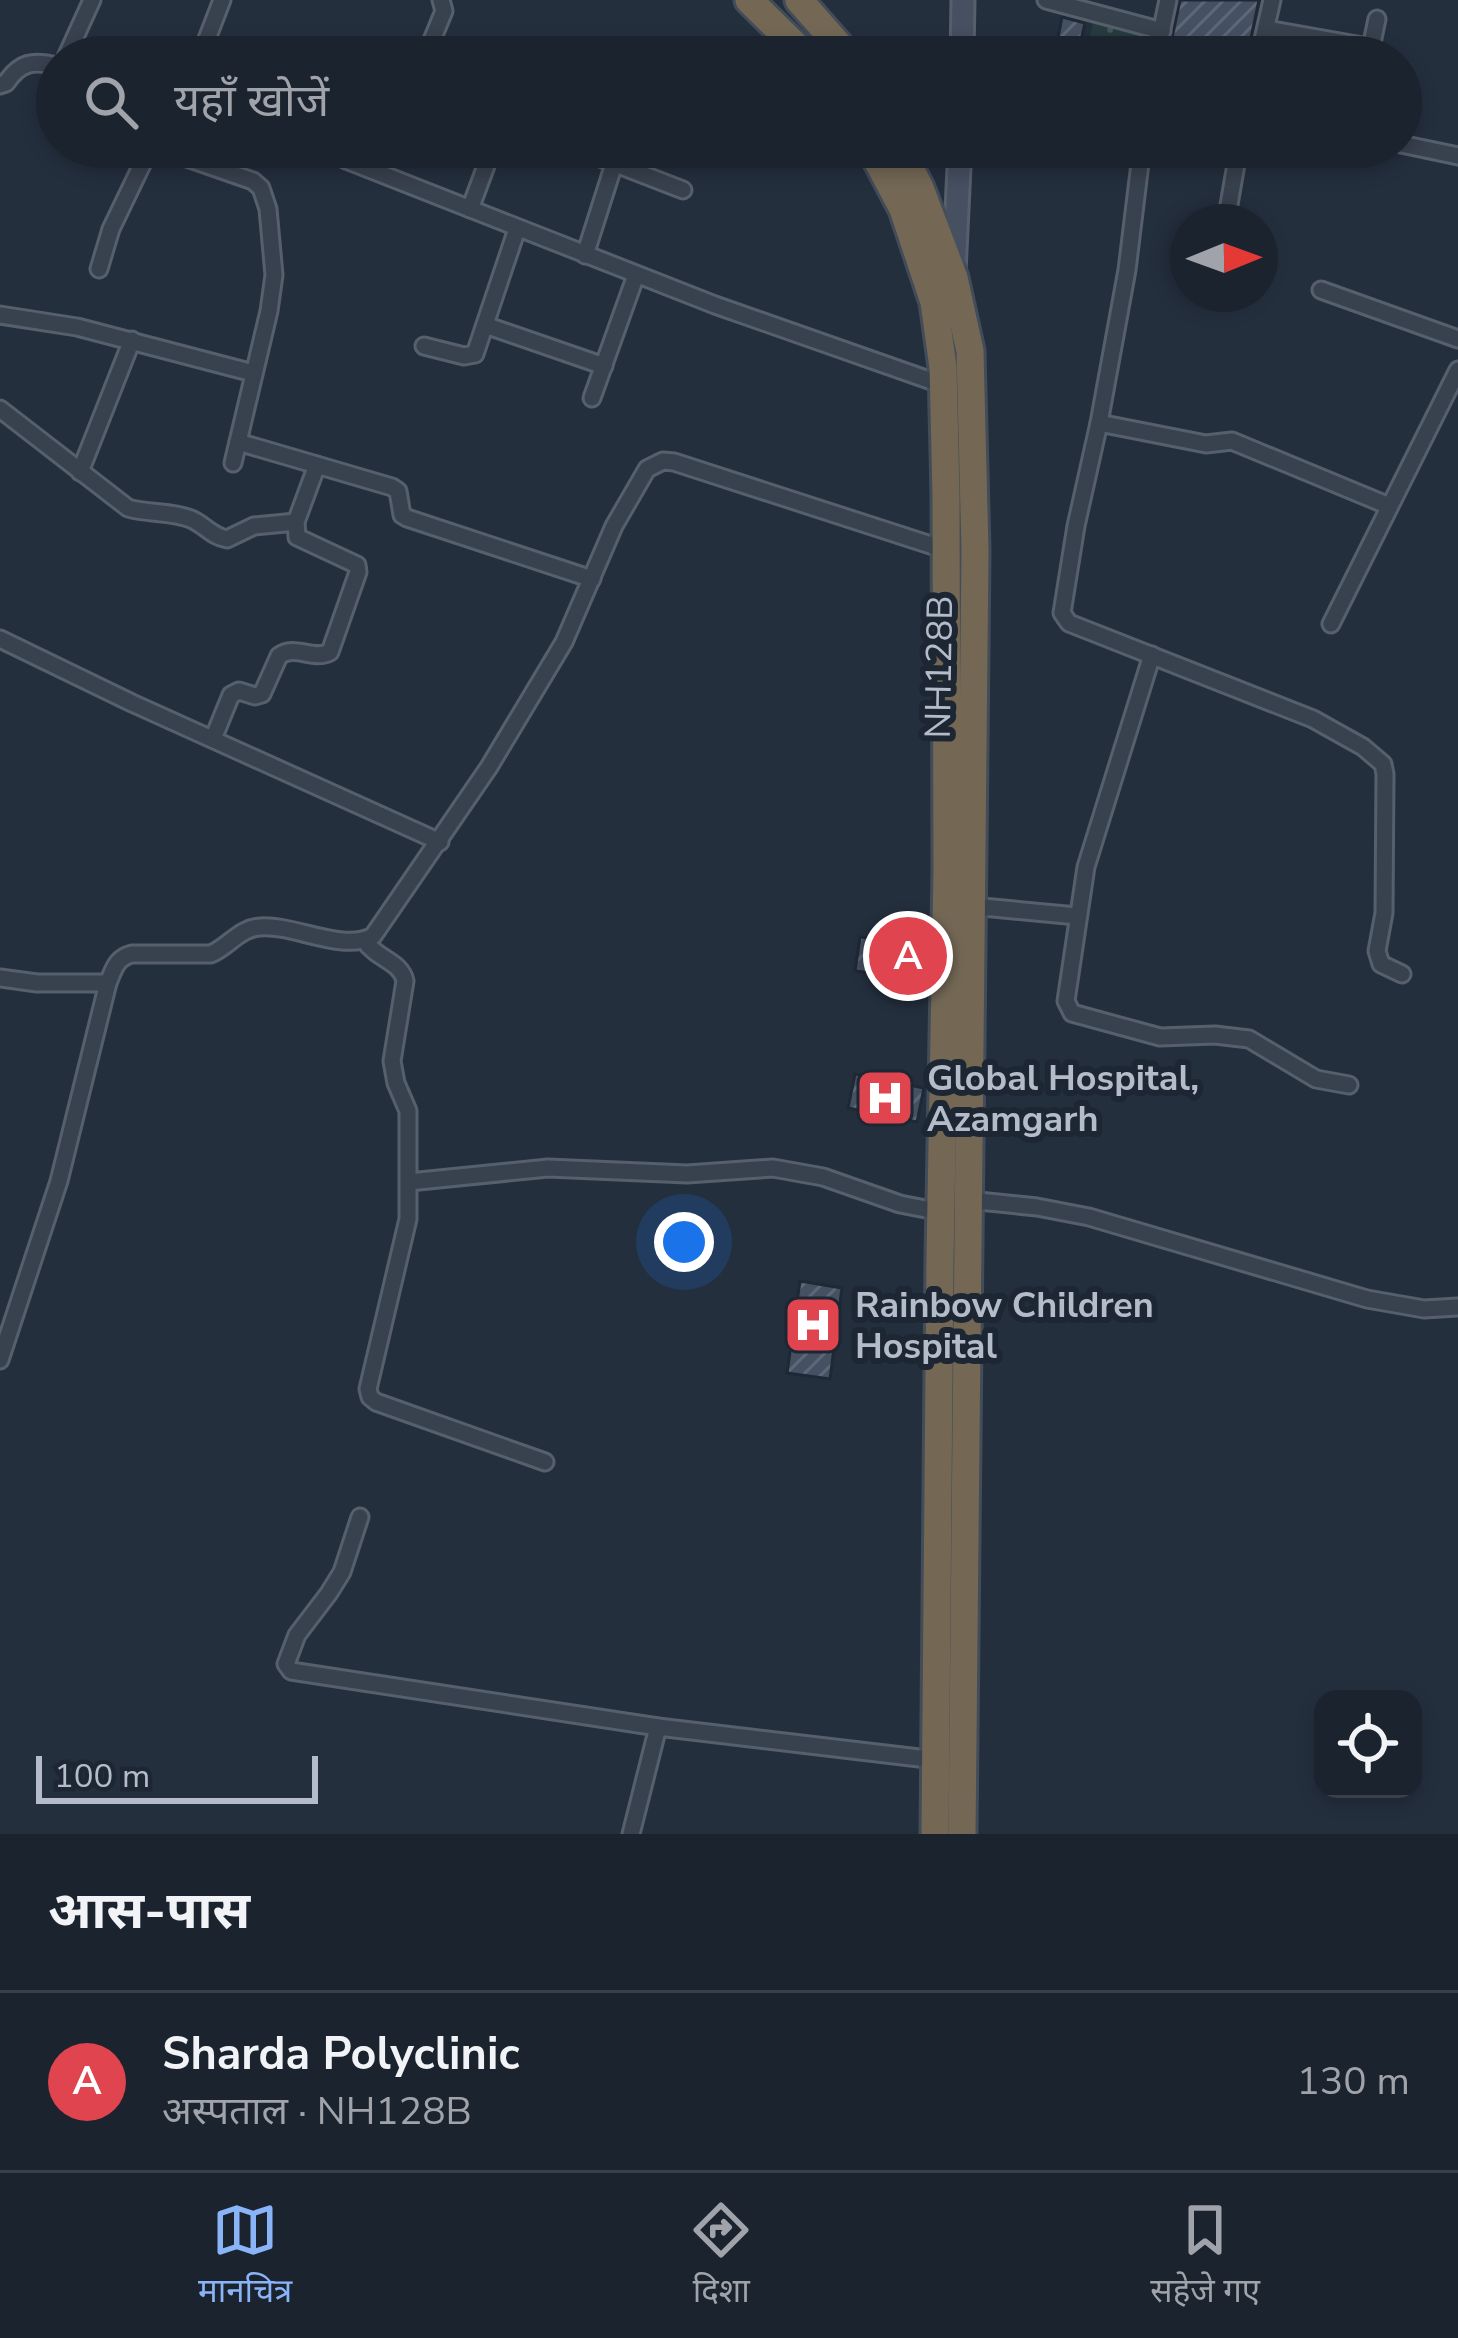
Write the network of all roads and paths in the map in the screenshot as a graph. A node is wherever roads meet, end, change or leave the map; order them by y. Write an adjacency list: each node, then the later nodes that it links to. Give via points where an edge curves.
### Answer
1 (92, 0): 13 (street)
2 (222, 0): 14 (street)
3 (441, 0): 15 (street)
4 (749, 0): 16 (highway)
5 (799, 0): 17 (highway)
6 (963, 0): 18 (street)
7 (1046, 0): 12 (street)
8 (1168, 0): 12 (street)
9 (1272, 0): 11 (street)
10 (1377, 19): 22 (street)
11 (1266, 28): 20 (street); 21 (street)
12 (1162, 31): 19 (street)
13 (76, 36)
14 (208, 36)
15 (433, 36)
16 (786, 36)
17 (831, 36)
18 (962, 36)
19 (1161, 36)
20 (1264, 36)
21 (1309, 36)
22 (1373, 36)
23 (36, 62): 24 (street)
24 (0, 85)
25 (1422, 148): 26 (street)
26 (1458, 156)
27 (139, 168): 45 (street)
28 (217, 168): 57 (street, via 253,181 265,197 274,275)
29 (367, 168): 39 (street)
30 (380, 168): 39 (street)
31 (485, 168): 42 (street)
32 (613, 168): 44 (street)
33 (625, 168): 40 (street)
34 (882, 168): 49 (highway)
35 (910, 168): 47 (highway, NH128B)
36 (959, 168): 47 (street)
37 (1139, 168): 61 (street)
38 (1235, 168): 41 (street)
39 (378, 172): 42 (street)
40 (683, 190)
41 (1229, 204)
42 (470, 209): 43 (street)
43 (517, 229): 44 (street); 51 (street)
44 (585, 255): 46 (street)
45 (99, 269)
46 (636, 274): 55 (street); 58 (street)
47 (954, 278): 49 (street); 75 (highway, NH128B, via 970,351 973,431)
48 (1321, 290): 52 (street)
49 (934, 302): 58 (highway)
50 (0, 315): 53 (street)
51 (485, 325): 54 (street, via 470,356); 55 (street)
52 (1458, 339)
53 (132, 340): 57 (street); 65 (street)
54 (424, 346)
55 (604, 366): 59 (street)
56 (1458, 370): 66 (street)
57 (253, 373): 62 (street)
58 (943, 385): 68 (highway)
59 (592, 398)
60 (0, 409): 65 (street)
61 (1099, 423): 66 (street, via 1206,444 1232,441); 72 (street, via 1062,613 1069,623)
62 (238, 442): 63 (street); 64 (street)
63 (233, 463)
64 (317, 465): 67 (street); 69 (street, via 392,487 407,518)
65 (80, 472): 67 (street, via 128,508 188,517 218,537)
66 (1389, 506): 70 (street)
67 (296, 522): 73 (street, via 297,537 357,565 329,652 284,652 262,694 231,694)
68 (946, 550): 69 (street, via 663,461 647,469); 84 (highway)
69 (592, 579): 74 (street, via 564,642)
70 (1331, 624)
71 (0, 640): 73 (street)
72 (1152, 655): 76 (street); 78 (street, via 1312,719 1383,764 1377,951 1381,964)
73 (213, 739): 74 (street)
74 (440, 842): 77 (street)
75 (972, 906): 76 (street); 83 (highway, NH128B)
76 (1077, 916): 81 (street, via 1066,1001 1072,1012 1160,1037 1250,1039 1316,1078)
77 (365, 940): 80 (street, via 254,927 211,955 123,956); 82 (street, via 404,973 392,1061 409,1111)
78 (1402, 974)
79 (0, 978): 80 (street)
80 (108, 983): 86 (street, via 58,1180)
81 (1349, 1085)
82 (410, 1182): 84 (street, via 548,1168 773,1168); 87 (street, via 370,1397)
83 (969, 1200): 85 (street, via 1088,1217 1383,1303); 93 (highway, NH128B)
84 (940, 1212): 90 (highway)
85 (1458, 1307)
86 (0, 1360)
87 (545, 1462)
88 (360, 1517): 89 (street, via 341,1572 297,1635 287,1668)
89 (658, 1727): 90 (street); 91 (street)
90 (935, 1760): 92 (highway)
91 (631, 1834)
92 (935, 1834)
93 (962, 1834)

